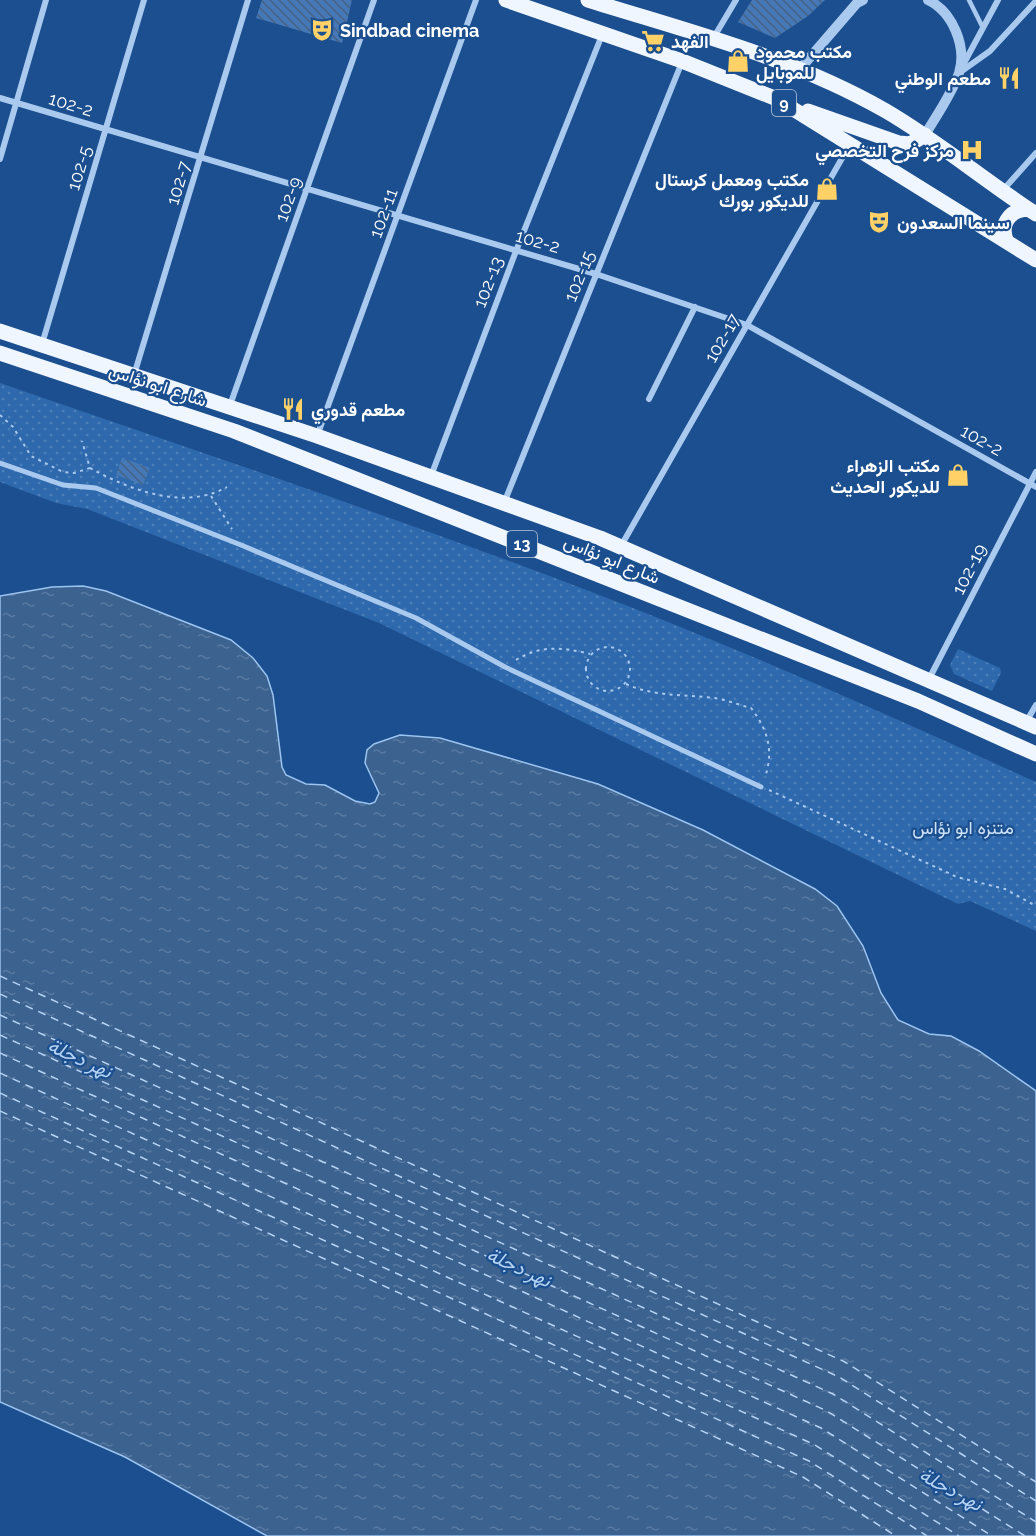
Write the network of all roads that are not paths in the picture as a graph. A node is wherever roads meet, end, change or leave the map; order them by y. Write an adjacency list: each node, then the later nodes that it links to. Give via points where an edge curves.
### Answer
1 (46, 0): 22 (street)
2 (144, 0): 23 (street, 102-5)
3 (248, 0): 28 (street, 102-7)
4 (374, 0): 29 (street, 102-9)
5 (476, 0): 32 (street, 102-11)
6 (506, 0): 15 (main road, 9)
7 (736, 0): 16 (street)
8 (928, 0): 19 (street, via 947,16 957,33)
9 (969, 0): 14 (lane)
10 (998, 0): 14 (street)
11 (596, 1): 16 (main road, 9)
12 (860, 1): 18 (street)
13 (1036, 1): 19 (street, via 990,51)
14 (983, 28): 19 (street)
15 (603, 33): 17 (main road, 9); 34 (street, 102-13)
16 (713, 37): 18 (main road, 9)
17 (682, 60): 21 (main road, 9); 36 (street, 102-15)
18 (800, 69): 24 (main road, 9)
19 (959, 73): 24 (street)
20 (0, 98): 22 (street, 102-2)
21 (777, 99): 24 (main road, via 892,141 910,144); 25 (main road, 9)
22 (16, 103): 23 (street, 102-2); 27 (street)
23 (106, 131): 28 (street, 102-2); 40 (street, 102-5)
24 (925, 135): 30 (main road, 9)
25 (850, 144): 33 (main road, 9); 38 (street, 102-17)
26 (1036, 153): 30 (street)
27 (0, 159)
28 (201, 159): 29 (street, 102-2); 42 (street, 102-7)
29 (308, 189): 32 (street, 102-2); 44 (street, 102-9)
30 (1003, 191): 31 (main road, 9)
31 (1032, 212): 33 (main road, via 1016,211 1007,219)
32 (398, 216): 34 (street, 102-2); 45 (street, 102-11)
33 (1007, 242): 35 (main road, 9)
34 (516, 251): 36 (street, 102-2); 48 (street, 102-13)
35 (1036, 260)
36 (596, 274): 37 (street, 102-2); 51 (street, 102-15)
37 (695, 307): 38 (street, 102-2); 43 (street)
38 (747, 325): 49 (street, 102-2); 52 (street, 102-17)
39 (0, 331): 40 (main road, شارع ابو نؤاس / 13)
40 (41, 345): 42 (main road, شارع ابو نؤاس / 13)
41 (0, 353): 56 (main road, شارع ابو نؤاس / 13, via 234,431 918,701)
42 (134, 375): 44 (main road, شارع ابو نؤاس / 13)
43 (649, 399)
44 (229, 408): 45 (main road, شارع ابو نؤاس / 13)
45 (317, 436): 48 (main road, شارع ابو نؤاس / 13)
46 (0, 463): 57 (street, via 63,485 96,488 416,618 506,667)
47 (1036, 472): 49 (street, 102-19)
48 (431, 476): 51 (main road, شارع ابو نؤاس / 13)
49 (1029, 484): 50 (street, 102-2); 53 (street, 102-19)
50 (1036, 488)
51 (504, 503): 52 (main road, شارع ابو نؤاس / 13)
52 (620, 546): 53 (main road, شارع ابو نؤاس / 13)
53 (929, 679): 55 (main road, شارع ابو نؤاس / 13)
54 (1036, 705): 55 (street)
55 (1031, 724)
56 (1036, 754)
57 (762, 787)

